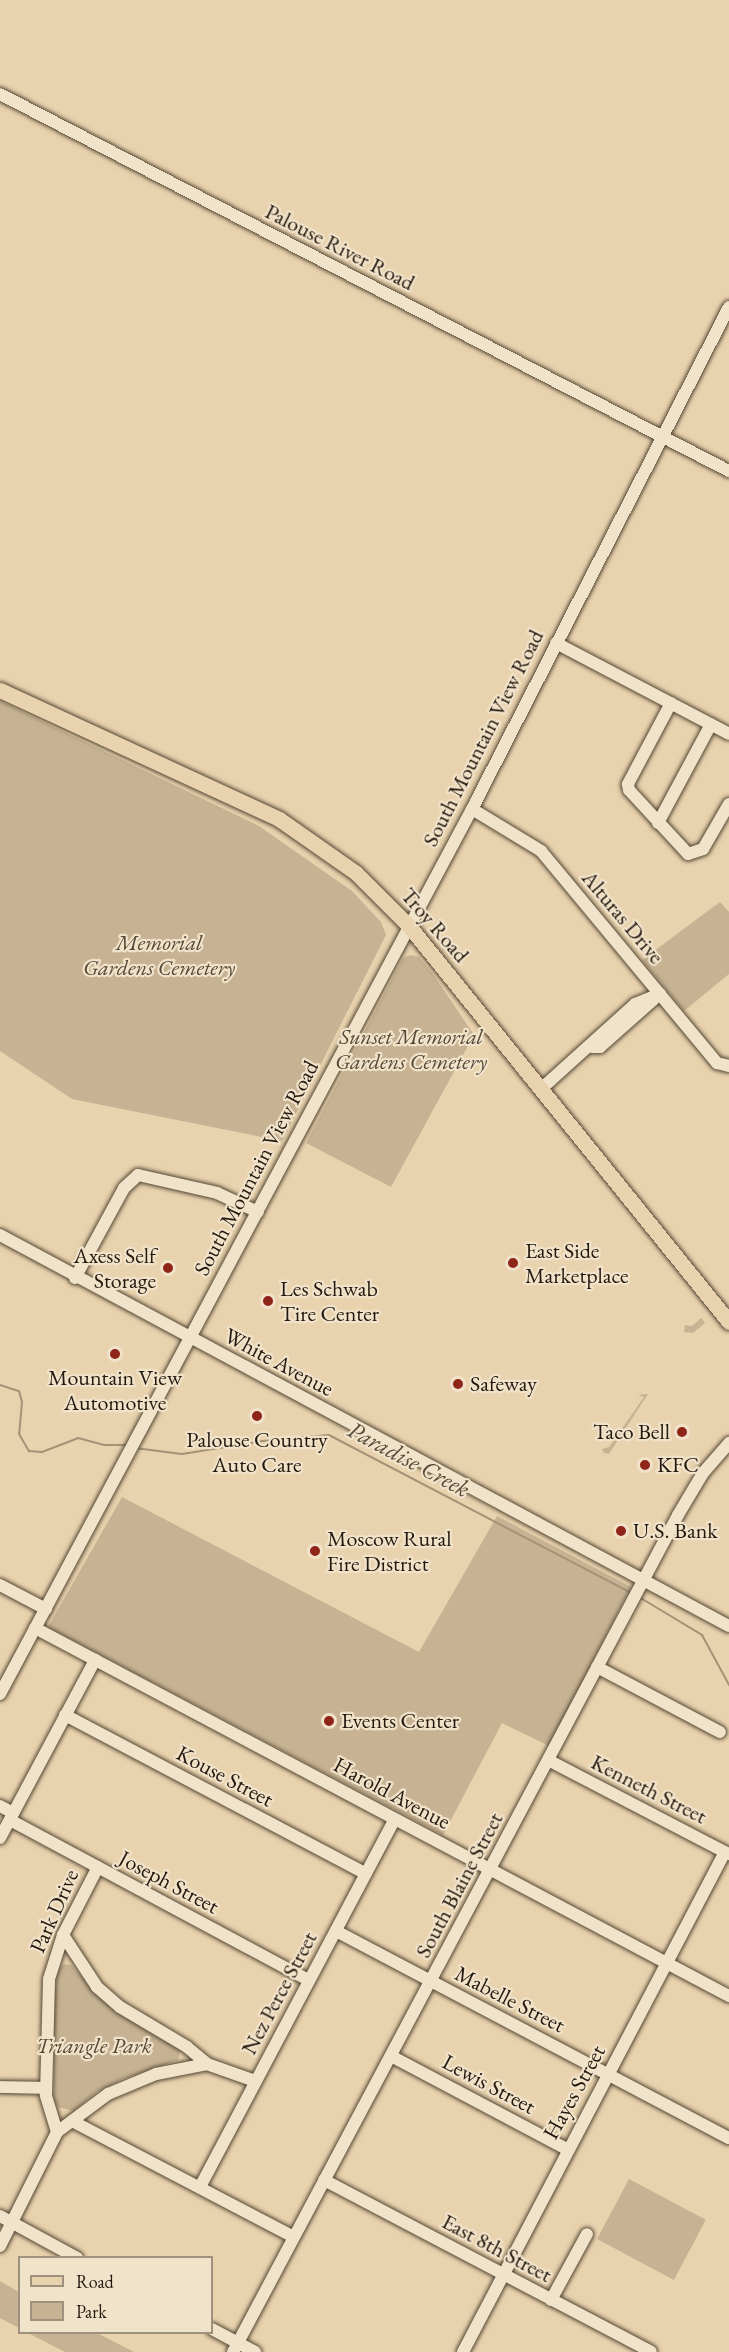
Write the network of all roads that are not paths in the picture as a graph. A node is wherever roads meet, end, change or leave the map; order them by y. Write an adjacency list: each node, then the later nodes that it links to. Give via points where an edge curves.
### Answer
1 (0, 94): 3 (street, Palouse River Road)
2 (729, 307): 3 (street, South Mountain View Road)
3 (661, 435): 4 (street, Palouse River Road); 5 (street, South Mountain View Road)
4 (729, 471)
5 (556, 643): 7 (street); 11 (street, South Mountain View Road)
6 (0, 690): 13 (main road, Troy Road, via 298,830 356,873)
7 (671, 704): 8 (street); 12 (street, via 628,784)
8 (711, 724): 9 (street); 12 (street)
9 (729, 734)
10 (729, 804): 12 (street, via 696,855 679,848)
11 (472, 809): 13 (street, South Mountain View Road); 14 (street, Alturas Drive, via 541,851)
12 (658, 823)
13 (409, 926): 16 (main road, Troy Road); 17 (street, South Mountain View Road)
14 (660, 994): 15 (street, Alturas Drive, via 717,1063); 16 (street, via 600,1047 592,1047)
15 (729, 1066)
16 (541, 1089): 20 (main road, Troy Road)
17 (258, 1212): 19 (street, via 189,1185 138,1175 128,1182); 21 (street, South Mountain View Road)
18 (0, 1235): 19 (street, White Avenue)
19 (75, 1278): 21 (street, White Avenue)
20 (729, 1322)
21 (188, 1337): 23 (street, White Avenue); 25 (street, South Mountain View Road)
22 (729, 1443): 23 (street, South Blaine Street, via 703,1473)
23 (641, 1583): 26 (street, White Avenue); 29 (street, South Blaine Street)
24 (0, 1585): 25 (street)
25 (46, 1609): 27 (street, South Mountain View Road)
26 (729, 1626)
27 (35, 1628): 28 (street, Harold Avenue); 30 (street, South Mountain View Road)
28 (95, 1659): 31 (street); 36 (street, Harold Avenue)
29 (597, 1667): 32 (street); 33 (street, South Blaine Street)
30 (0, 1694)
31 (65, 1715): 35 (street); 41 (street, Kouse Street)
32 (720, 1732)
33 (549, 1761): 38 (street, Kenneth Street); 40 (street, South Blaine Street)
34 (0, 1806): 35 (street, Joseph Street)
35 (12, 1817): 37 (street); 39 (street, Joseph Street)
36 (395, 1819): 40 (street, Harold Avenue); 41 (street, Nez Perce Street)
37 (0, 1838)
38 (727, 1853): 44 (street, Hayes Street)
39 (98, 1867): 43 (street, Park Drive); 45 (street, Joseph Street)
40 (492, 1870): 44 (street, Harold Avenue); 46 (street, South Blaine Street)
41 (366, 1874): 42 (street, Nez Perce Street)
42 (336, 1931): 45 (street, Nez Perce Street); 46 (street, Mabelle Street)
43 (63, 1935): 49 (street, via 85,1972 105,1993); 53 (street, Park Drive, via 49,1979)
44 (667, 1964): 47 (street, Harold Avenue); 50 (street, Hayes Street)
45 (309, 1980): 51 (street, Nez Perce Street)
46 (430, 1982): 48 (street, South Blaine Street); 50 (street, Mabelle Street)
47 (729, 1996)
48 (391, 2056): 57 (street, Lewis Street); 58 (street, South Blaine Street)
49 (207, 2064): 51 (street); 54 (street, via 130,2083)
50 (608, 2074): 56 (street, Mabelle Street); 57 (street, Hayes Street)
51 (255, 2081): 59 (street, Nez Perce Street)
52 (0, 2087): 53 (street)
53 (46, 2088): 55 (street, Park Drive)
54 (72, 2121): 55 (street); 59 (street)
55 (57, 2132): 61 (street)
56 (729, 2138)
57 (567, 2149): 66 (street, Hayes Street)
58 (324, 2180): 63 (street, South Blaine Street); 66 (street, East 8th Street)
59 (200, 2187): 63 (street)
60 (0, 2216): 61 (street)
61 (13, 2223): 64 (street); 65 (street)
62 (587, 2234): 67 (street)
63 (294, 2237): 69 (street, South Blaine Street)
64 (0, 2246)
65 (73, 2256)
66 (502, 2275): 67 (street, East 8th Street); 71 (street, Hayes Street)
67 (551, 2300): 72 (street, East 8th Street)
68 (213, 2330): 69 (street)
69 (235, 2347): 70 (street)
70 (255, 2352)
71 (463, 2352)
72 (651, 2352)

